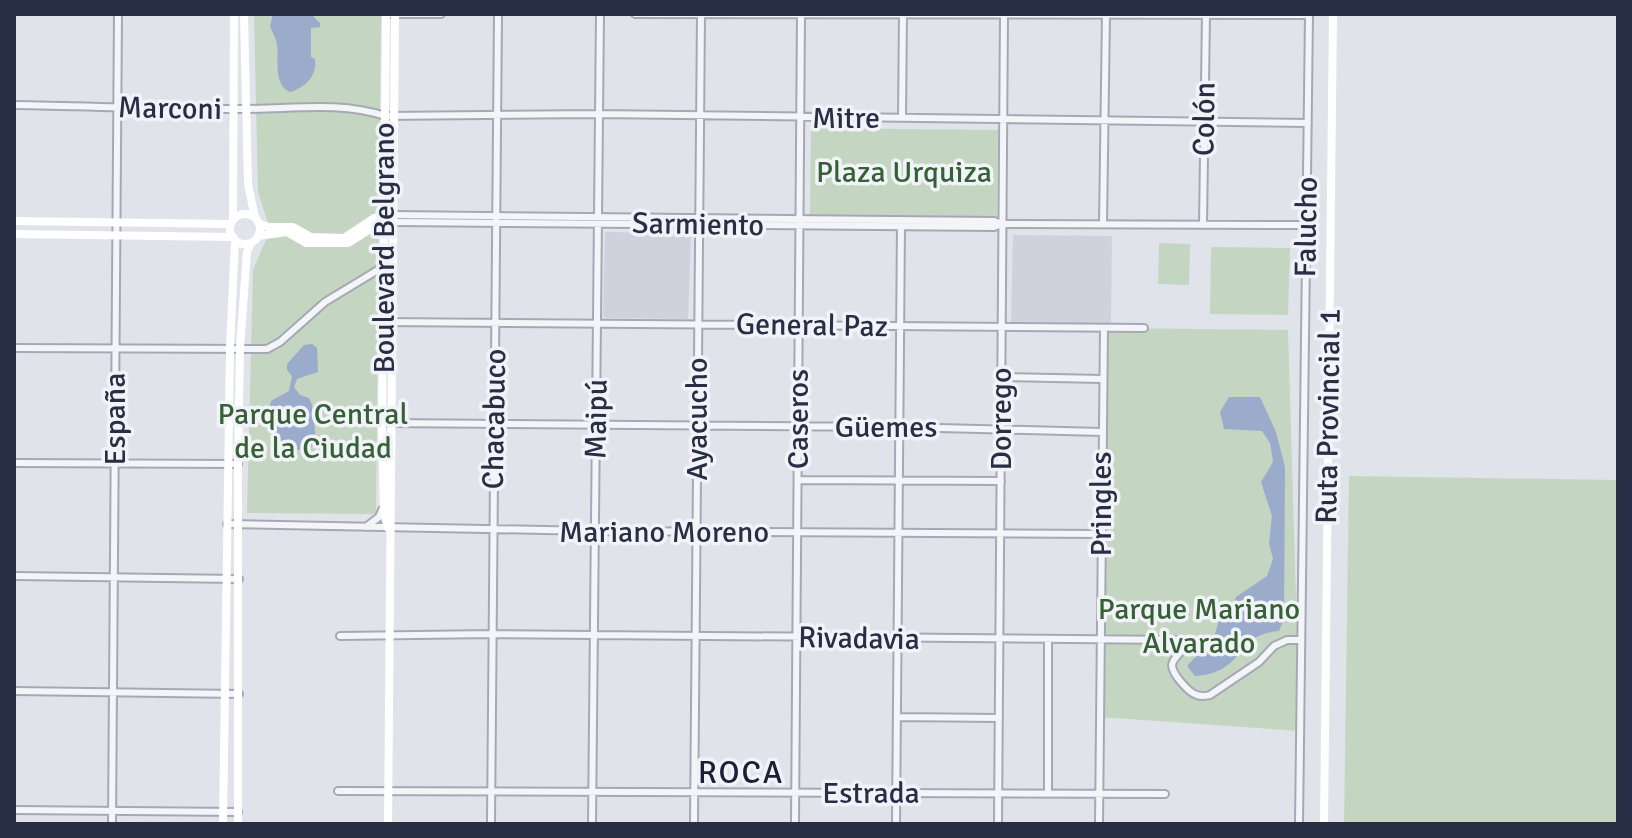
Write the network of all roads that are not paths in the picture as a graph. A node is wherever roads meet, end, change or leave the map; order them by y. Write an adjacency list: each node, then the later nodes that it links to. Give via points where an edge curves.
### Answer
1 (118, 14): 19 (street, España)
2 (234, 14): 20 (street)
3 (244, 14): 21 (street)
4 (386, 14): 5 (street); 24 (street, Boulevard Belgrano)
5 (395, 14): 6 (street); 24 (street, Boulevard Belgrano)
6 (441, 14)
7 (498, 14): 23 (street, Chacabuco)
8 (600, 14): 22 (street, Maipú)
9 (635, 14): 10 (street)
10 (701, 14): 11 (street); 25 (street, Ayacucho)
11 (801, 14): 12 (street); 26 (street, Caseros)
12 (903, 14): 15 (street); 27 (street)
13 (1309, 14): 17 (street); 31 (street, Falucho)
14 (1333, 14): 131 (street, Ruta Provincial 1)
15 (1004, 15): 16 (street); 28 (street, Dorrego)
16 (1106, 15): 17 (street); 29 (street)
17 (1206, 15): 30 (street, Colón)
18 (14, 105): 19 (street, Marconi)
19 (117, 107): 20 (street, Marconi); 37 (street, España)
20 (234, 109): 21 (street, Marconi); 38 (street)
21 (244, 109): 24 (street, Marconi, via 352,107); 33 (street, via 249,194)
22 (599, 114): 23 (street, Mitre); 25 (street, Mitre); 36 (street, Maipú)
23 (497, 115): 24 (street, Mitre); 34 (street, Chacabuco)
24 (390, 116): 32 (street, Boulevard Belgrano)
25 (700, 116): 26 (street, Mitre); 39 (street, Ayacucho)
26 (800, 118): 27 (street, Mitre); 40 (street, Caseros)
27 (902, 118): 28 (street, Mitre)
28 (1004, 118): 29 (street, Mitre); 42 (street, Dorrego)
29 (1104, 121): 30 (street, Mitre); 43 (street)
30 (1204, 121): 31 (street, Mitre); 44 (street, Colón)
31 (1308, 123): 45 (street, Falucho)
32 (389, 219): 34 (street, Sarmiento); 50 (street, via 374,218 348,236); 51 (street, Boulevard Belgrano); 52 (street, Boulevard Belgrano)
33 (257, 220): 38 (street, via 241,214); 49 (street); 50 (street)
34 (497, 220): 36 (street, Sarmiento); 54 (street, Chacabuco)
35 (14, 221): 37 (street)
36 (598, 221): 39 (street, Sarmiento); 55 (street, Maipú)
37 (115, 222): 38 (street); 47 (street, España)
38 (232, 222): 48 (street)
39 (698, 222): 40 (street, Sarmiento); 56 (street, Ayacucho)
40 (800, 223): 41 (street, Sarmiento); 57 (street, Caseros)
41 (901, 223): 42 (street, Sarmiento); 58 (street)
42 (1002, 224): 43 (street, Sarmiento); 59 (street, Dorrego)
43 (1103, 224): 44 (street, Sarmiento)
44 (1203, 225): 45 (street, Sarmiento)
45 (1306, 225): 109 (street, Falucho)
46 (14, 234): 47 (street)
47 (115, 235): 48 (street); 63 (street, España)
48 (234, 238): 49 (street, via 242,243); 64 (street)
49 (254, 240): 50 (street, via 287,232 306,243); 65 (street, via 247,252)
50 (325, 240)
51 (392, 261): 52 (street); 53 (street, Boulevard Belgrano)
52 (383, 267): 53 (street, Boulevard Belgrano); 65 (street, via 325,302 280,342 267,349)
53 (388, 323): 54 (street, General Paz); 68 (street, Boulevard Belgrano)
54 (495, 323): 55 (street, General Paz); 69 (street, Chacabuco)
55 (597, 324): 56 (street, General Paz); 70 (street, Maipú)
56 (698, 324): 57 (street, General Paz); 71 (street, Ayacucho)
57 (799, 325): 58 (street, General Paz); 72 (street, Caseros)
58 (900, 326): 59 (street, General Paz); 73 (street)
59 (1002, 327): 60 (street, General Paz); 66 (street, Dorrego)
60 (1104, 328): 61 (street, General Paz); 67 (street, Pringles)
61 (1144, 328)
62 (14, 348): 63 (street)
63 (115, 348): 64 (street); 77 (street, España)
64 (230, 348): 65 (street); 78 (street)
65 (240, 348): 79 (street)
66 (1001, 377): 67 (street); 74 (street, Dorrego)
67 (1103, 379): 75 (street, Pringles)
68 (387, 423): 69 (street, Güemes); 83 (street, Boulevard Belgrano); 87 (street, Boulevard Belgrano, via 392,511)
69 (494, 423): 70 (street, Güemes); 88 (street, Chacabuco)
70 (595, 424): 71 (street, Güemes); 89 (street, Maipú)
71 (697, 426): 72 (street, Güemes); 90 (street, Ayacucho)
72 (798, 426): 73 (street, Güemes); 80 (street, Caseros)
73 (900, 427): 74 (street, Güemes); 81 (street)
74 (1001, 428): 75 (street, Güemes); 82 (street, Dorrego)
75 (1102, 432): 93 (street, Pringles)
76 (14, 463): 77 (street)
77 (114, 464): 78 (street); 96 (street, España)
78 (228, 464): 79 (street); 84 (street)
79 (238, 464): 85 (street)
80 (798, 480): 81 (street); 91 (street, Caseros)
81 (899, 480): 82 (street); 92 (street)
82 (1001, 481): 94 (street, Dorrego)
83 (384, 504): 86 (street, via 379,517); 87 (street, Boulevard Belgrano)
84 (227, 524): 85 (street, Mariano Moreno); 97 (street)
85 (240, 524): 86 (street, Mariano Moreno); 98 (street)
86 (366, 527): 87 (street, Mariano Moreno)
87 (388, 529): 88 (street, Mariano Moreno); 99 (street, Boulevard Belgrano)
88 (493, 530): 89 (street, Mariano Moreno); 100 (street, Chacabuco)
89 (594, 531): 90 (street, Mariano Moreno); 101 (street, Maipú)
90 (696, 532): 91 (street, Mariano Moreno); 103 (street, Ayacucho)
91 (797, 533): 92 (street, Mariano Moreno); 104 (street, Caseros)
92 (899, 534): 94 (street, Mariano Moreno); 105 (street)
93 (1101, 534): 94 (street, Mariano Moreno); 108 (street, Pringles)
94 (1000, 535): 106 (street, Dorrego)
95 (14, 576): 96 (street)
96 (114, 576): 97 (street); 111 (street, España)
97 (226, 579): 98 (street); 112 (street)
98 (239, 579): 113 (street)
99 (389, 634): 100 (street, Rivadavia); 102 (street, Rivadavia); 116 (street, Boulevard Belgrano)
100 (492, 634): 101 (street, Rivadavia); 117 (street, Chacabuco)
101 (593, 635): 103 (street, Rivadavia); 119 (street, Maipú)
102 (340, 636)
103 (695, 636): 104 (street, Rivadavia); 120 (street, Ayacucho)
104 (796, 637): 105 (street, Rivadavia); 122 (street, Caseros)
105 (898, 638): 106 (street, Rivadavia); 114 (street)
106 (1000, 639): 107 (street, Rivadavia); 115 (street, Dorrego)
107 (1048, 640): 108 (street, Rivadavia); 124 (street)
108 (1101, 640): 109 (street, Rivadavia, via 1186,641 1172,668 1188,689 1202,696 1259,662 1278,643); 125 (street, Pringles)
109 (1301, 640): 143 (street, Falucho)
110 (14, 691): 111 (street)
111 (113, 692): 112 (street); 128 (street, España)
112 (224, 694): 113 (street); 129 (street)
113 (239, 694): 130 (street)
114 (897, 717): 115 (street); 121 (street)
115 (999, 718): 123 (street, Dorrego)
116 (388, 790): 117 (street, Estrada); 118 (street, Estrada); 135 (street, Boulevard Belgrano)
117 (491, 790): 119 (street, Estrada); 136 (street, Chacabuco)
118 (338, 791)
119 (592, 791): 120 (street, Estrada); 137 (street, Maipú)
120 (694, 791): 122 (street, Estrada); 138 (street, Ayacucho)
121 (897, 792): 122 (street, Estrada); 123 (street, Estrada); 140 (street)
122 (795, 793): 139 (street, Caseros)
123 (998, 793): 124 (street, Estrada); 141 (street, Dorrego)
124 (1048, 793): 125 (street, Estrada)
125 (1100, 793): 126 (street, Estrada); 142 (street, Pringles)
126 (1165, 794)
127 (14, 810): 128 (street)
128 (112, 810): 129 (street); 132 (street, España)
129 (223, 811): 130 (street); 133 (street)
130 (238, 812): 134 (street)
131 (1323, 822)
132 (112, 824)
133 (223, 824)
134 (238, 824)
135 (388, 824)
136 (491, 824)
137 (592, 824)
138 (694, 824)
139 (795, 824)
140 (896, 824)
141 (998, 824)
142 (1099, 824)
143 (1299, 824)

